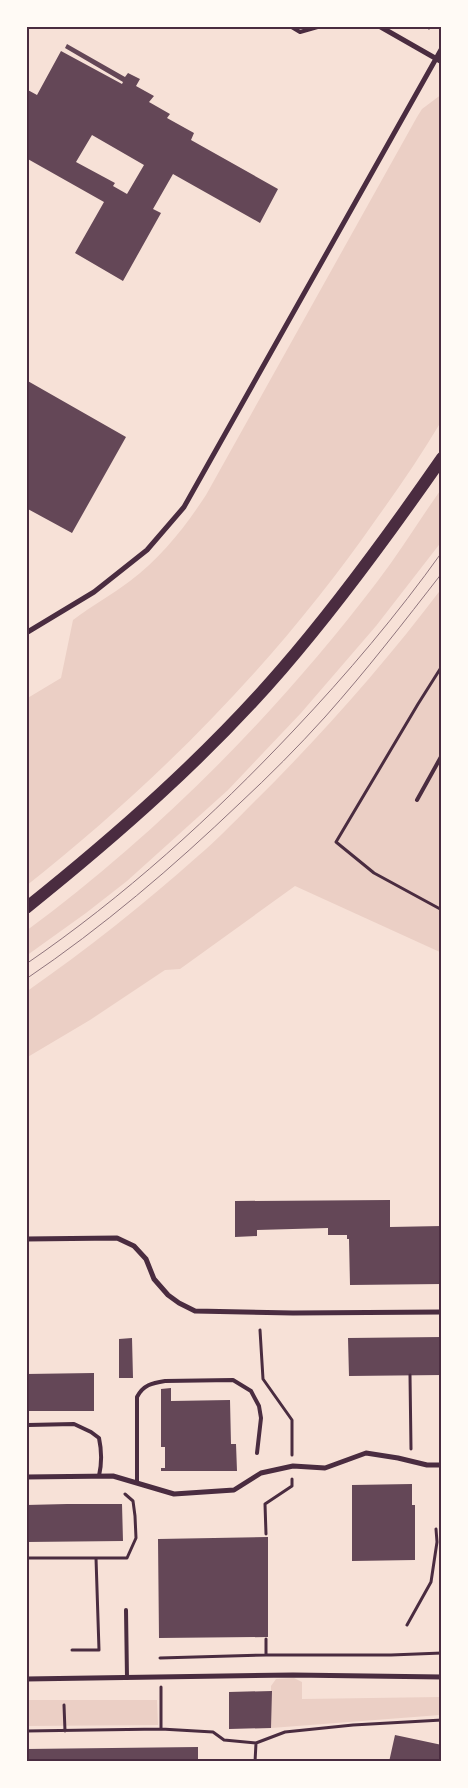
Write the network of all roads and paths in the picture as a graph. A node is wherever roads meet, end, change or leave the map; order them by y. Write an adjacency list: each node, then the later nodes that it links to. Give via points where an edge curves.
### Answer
1 (290, 26): 2 (lane, via 300,32)
2 (321, 26)
3 (379, 26): 5 (street)
4 (442, 48): 5 (street)
5 (435, 59): 6 (street); 8 (street, via 184,507 147,550 94,592)
6 (442, 62)
7 (442, 458): 12 (main road, via 351,584 282,670 157,796 86,860)
8 (26, 633)
9 (442, 666): 13 (path, via 336,842 374,873)
10 (442, 755): 11 (lane)
11 (416, 800)
12 (26, 908)
13 (442, 910)
14 (26, 1239): 15 (street, via 116,1238 134,1246 146,1259 154,1279 168,1295 196,1310)
15 (442, 1312)
16 (260, 1330): 18 (path, via 263,1380)
17 (410, 1375): 20 (path)
18 (292, 1420)
19 (28, 1425): 23 (lane, via 74,1424 91,1432 99,1438 101,1448)
20 (411, 1449)
21 (257, 1453): 25 (lane, via 260,1406 251,1391 233,1380 154,1383 141,1389 137,1397)
22 (442, 1465): 25 (street, via 366,1453 325,1468 293,1466 261,1473 234,1490 174,1494)
23 (99, 1476): 24 (street); 25 (street, via 113,1476)
24 (26, 1477)
25 (136, 1483)
26 (292, 1486): 29 (path, via 265,1504)
27 (125, 1494): 31 (path, via 133,1501 136,1538 127,1558)
28 (436, 1528): 33 (path, via 431,1582)
29 (266, 1534)
30 (26, 1558): 31 (path)
31 (96, 1558): 35 (path, via 99,1650)
32 (126, 1610): 40 (lane)
33 (407, 1625)
34 (266, 1639): 37 (path)
35 (72, 1650)
36 (442, 1653): 37 (path)
37 (266, 1655): 38 (path)
38 (160, 1658)
39 (442, 1677): 40 (street)
40 (127, 1678): 41 (street)
41 (26, 1679)
42 (162, 1687): 45 (path)
43 (64, 1705): 47 (path)
44 (442, 1720): 48 (path, via 285,1732)
45 (161, 1729): 47 (path); 48 (path, via 213,1732 224,1740)
46 (26, 1731): 47 (path)
47 (65, 1731)
48 (256, 1743): 49 (path)
49 (255, 1762)

